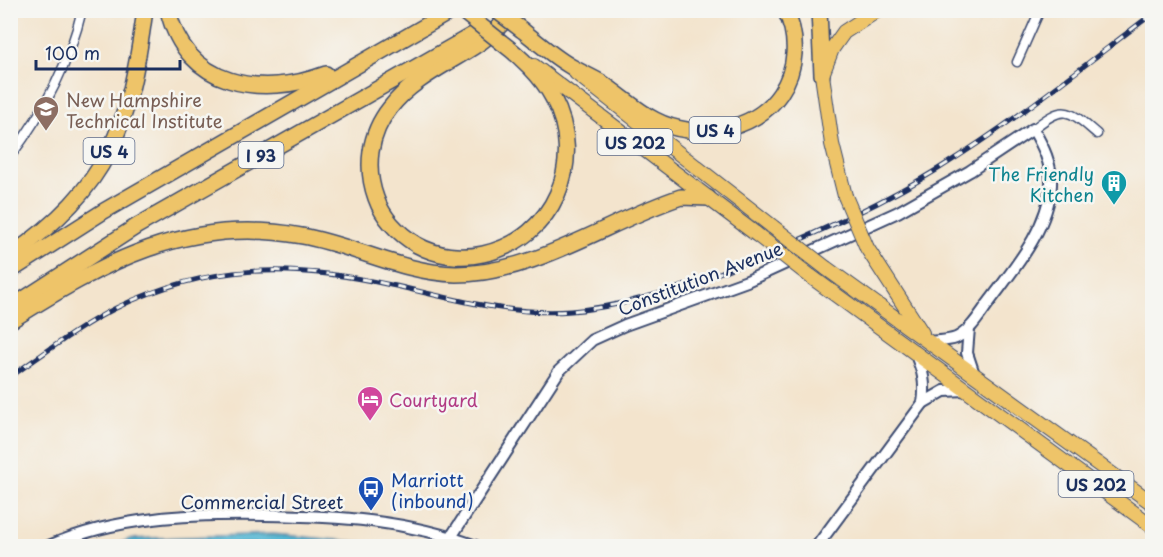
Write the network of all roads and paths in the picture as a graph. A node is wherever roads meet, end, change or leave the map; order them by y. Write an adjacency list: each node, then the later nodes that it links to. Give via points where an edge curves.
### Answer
1 (82, 10): 19 (street, via 50,97)
2 (145, 10): 21 (highway, US 4, via 133,88 99,171 80,198 47,230)
3 (168, 10): 13 (highway, via 188,51 213,73 234,82 279,87)
4 (453, 10): 13 (highway, I 93)
5 (461, 10): 12 (highway, bridge)
6 (496, 10): 15 (highway, bridge)
7 (785, 10): 15 (highway, US 4, via 794,44 789,77 767,107 734,126 695,131 657,121)
8 (819, 10): 16 (highway)
9 (878, 10): 16 (main road, via 844,32)
10 (1041, 10): 14 (street)
11 (516, 11): 12 (highway, via 480,43 405,93 389,108 375,134 369,161 378,203 393,226 422,248 456,256 497,251 534,228 557,197 567,162 562,119 544,84); 23 (highway, I 93, via 137,226)
12 (507, 46): 20 (main road, US 202)
13 (368, 58): 22 (highway, I 93, via 104,211)
14 (1017, 62)
15 (568, 65): 26 (main road, US 202, bridge, via 600,94 826,268)
16 (822, 75): 26 (main road, bridge, via 832,144 845,196 867,248)
17 (1033, 129): 18 (street, via 1056,112 1064,112); 25 (street, via 1050,169 1046,208 1018,263); 33 (street, Constitution Avenue, via 961,177 898,212 747,281 592,340 559,371)
18 (1097, 134)
19 (10, 157)
20 (708, 198): 24 (highway, via 681,197 513,266 456,274 410,268 303,236 259,231 203,234 138,251 97,270); 27 (main road, US 202, bridge)
21 (10, 256)
22 (10, 271)
23 (10, 308)
24 (10, 321)
25 (969, 328): 26 (street, via 956,338); 28 (street, via 967,353)
26 (929, 342): 28 (main road, US 202)
27 (915, 353): 29 (main road, US 202); 30 (street, via 926,386)
28 (975, 375): 31 (main road, US 202)
29 (966, 390): 30 (street, via 944,392); 32 (main road, US 202)
30 (923, 403): 36 (street)
31 (1152, 503)
32 (1152, 526)
33 (451, 537): 34 (street, Commercial Street, via 363,519 230,515 129,522); 35 (street, Commercial Street)
34 (49, 546)
35 (476, 546)
36 (817, 546)

